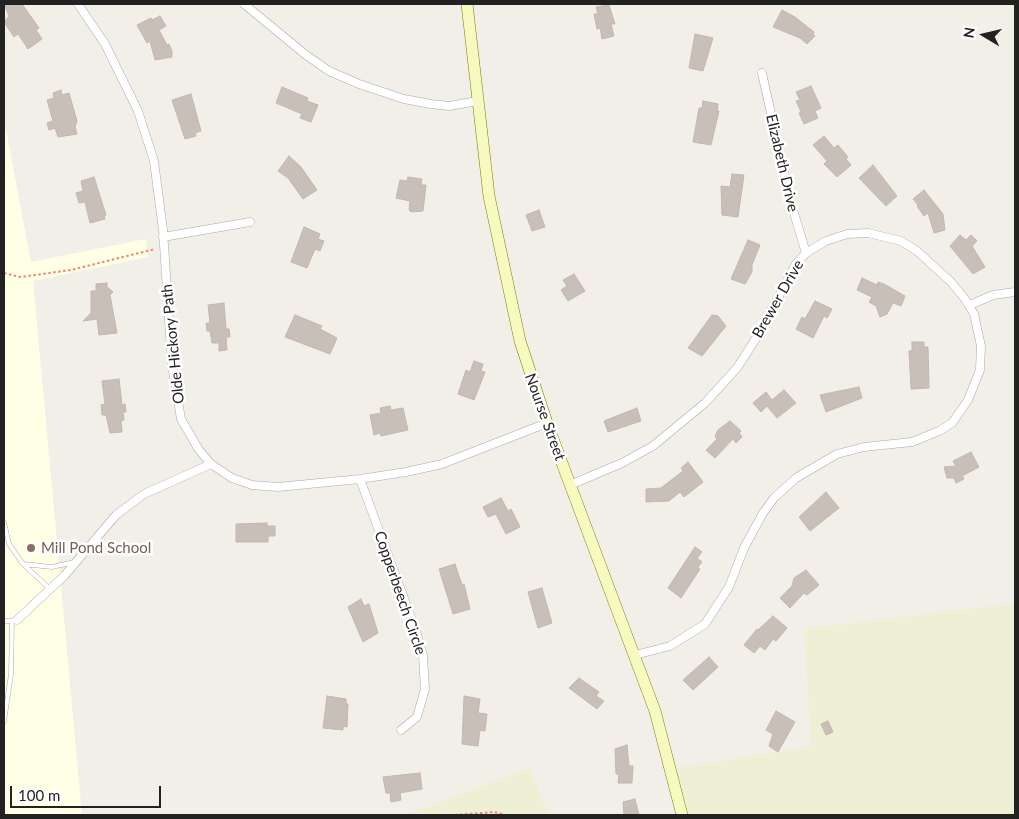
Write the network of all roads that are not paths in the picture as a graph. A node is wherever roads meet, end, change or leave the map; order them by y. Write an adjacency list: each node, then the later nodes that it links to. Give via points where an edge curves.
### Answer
1 (78, 4): 7 (street, Olde Hickory Path, via 105,44 138,111 154,161)
2 (244, 4): 5 (street, via 306,55 329,71 359,84 431,104 449,106)
3 (467, 4): 5 (main road, Nourse Street)
4 (762, 73): 8 (street, Elizabeth Drive, via 791,203)
5 (478, 102): 11 (main road, Nourse Street, via 489,196 507,284 524,357)
6 (250, 222): 7 (street)
7 (163, 237): 12 (street, Olde Hickory Path, via 172,365 181,419)
8 (806, 252): 10 (street, Brewer Drive, via 847,234 868,233 901,241 918,251); 14 (street, Brewer Drive, via 796,264 755,340 717,392 653,446)
9 (1015, 292): 10 (street, via 993,295)
10 (970, 305): 21 (street, Brewer Drive, via 979,334 980,370 968,400 952,423 912,442 864,447 837,454 796,478 763,514 744,548 729,586 705,624 670,646)
11 (547, 423): 13 (street, Olde Hickory Path, via 442,464); 14 (main road, Nourse Street)
12 (211, 464): 13 (street, Olde Hickory Path, via 232,478 260,486); 16 (street, via 144,494 116,515)
13 (360, 479): 23 (street, Copperbeech Circle, via 423,656 425,689 417,717)
14 (570, 485): 21 (main road, Nourse Street)
15 (4, 522): 17 (lane, via 9,544)
16 (77, 562): 17 (lane, via 52,567); 18 (street)
17 (23, 564): 18 (lane)
18 (50, 589): 19 (street)
19 (15, 620): 20 (lane); 22 (lane)
20 (4, 621)
21 (635, 655): 24 (main road, Nourse Street, via 659,724)
22 (4, 722)
23 (401, 730)
24 (682, 815)

